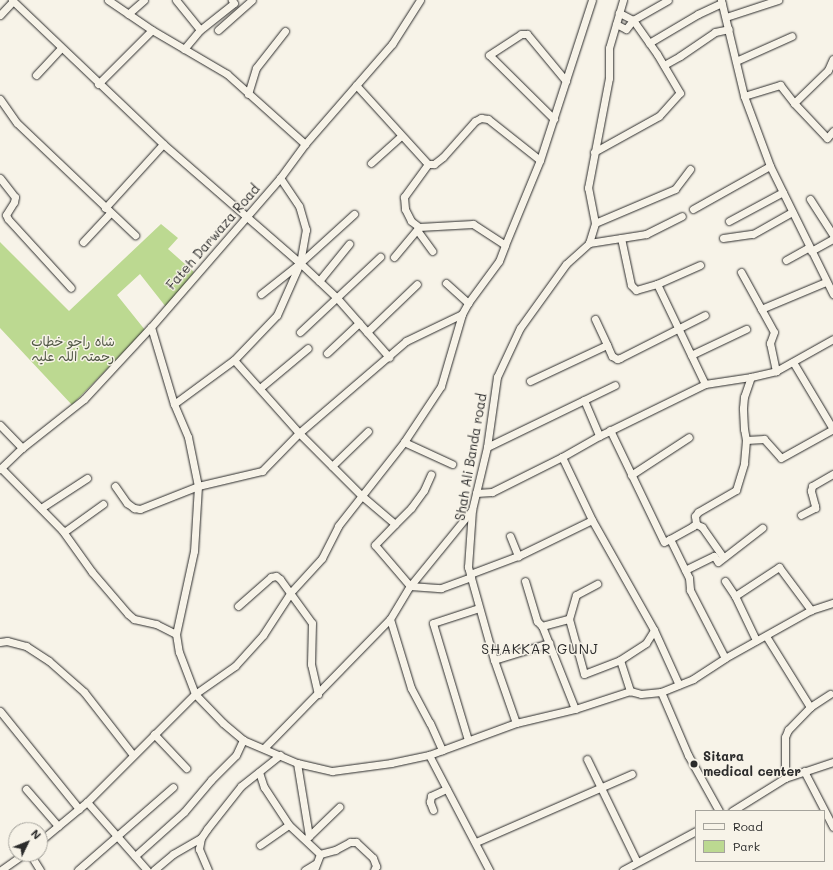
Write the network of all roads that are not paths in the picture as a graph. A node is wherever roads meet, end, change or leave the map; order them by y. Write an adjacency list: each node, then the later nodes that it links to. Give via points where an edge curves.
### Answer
1 (108, 0): 14 (street)
2 (144, 0): 14 (street)
3 (176, 0): 21 (street)
4 (232, 0): 21 (street, via 234,2)
5 (252, 0): 22 (street)
6 (420, 0): 34 (street, Fateh Darwaza Road, via 392,44)
7 (592, 0): 32 (street)
8 (623, 0): 13 (street)
9 (668, 0): 17 (street)
10 (778, 0): 16 (street)
11 (13, 1): 15 (street); 26 (street)
12 (722, 2): 16 (street); 25 (street)
13 (619, 13): 17 (street); 18 (street)
14 (128, 14): 20 (street)
15 (0, 15)
16 (726, 17): 19 (street)
17 (633, 20): 18 (street, via 626,29); 25 (street)
18 (616, 24): 44 (street, via 609,48 609,78)
19 (729, 29): 29 (street); 30 (street, via 715,32)
20 (152, 30): 27 (street); 33 (street)
21 (200, 30): 27 (street)
22 (218, 30)
23 (285, 31): 35 (street, via 256,68)
24 (792, 36): 29 (street)
25 (650, 43): 30 (street)
26 (61, 48): 31 (street); 33 (street)
27 (184, 49): 35 (street, via 226,74)
28 (833, 59): 38 (street, via 828,70)
29 (736, 61): 36 (street)
30 (664, 65): 44 (street, via 680,94 659,116)
31 (36, 75)
32 (566, 81): 39 (street); 39 (street, via 527,34 521,34 489,55)
33 (98, 84): 42 (street)
34 (356, 85): 41 (street); 43 (street, Fateh Darwaza Road)
35 (248, 94): 43 (street)
36 (744, 96): 38 (street, via 780,85); 48 (street)
37 (0, 99): 55 (street, via 17,123)
38 (794, 103): 40 (street, via 826,138)
39 (554, 119): 45 (street)
40 (833, 131)
41 (401, 136): 46 (street); 47 (street)
42 (163, 144): 55 (street); 59 (street)
43 (305, 144): 51 (street, Fateh Darwaza Road)
44 (594, 152): 61 (street, via 588,188)
45 (540, 160): 47 (street, via 488,119 481,118 475,120 443,157 434,164); 71 (street)
46 (371, 163)
47 (428, 164): 62 (street, via 404,197 407,214)
48 (770, 166): 52 (street); 54 (street)
49 (690, 169): 61 (street, via 675,190)
50 (0, 178): 85 (street, via 15,197 6,215 8,219)
51 (280, 178): 59 (street, Fateh Darwaza Road); 77 (street, via 299,206 306,230)
52 (783, 192): 56 (street); 60 (street)
53 (810, 199): 64 (street)
54 (693, 209)
55 (108, 211): 63 (street); 68 (street)
56 (792, 212): 66 (street, via 754,234); 72 (street)
57 (354, 214): 77 (street)
58 (682, 216): 65 (street, via 646,234)
59 (246, 217): 77 (street); 95 (street, Fateh Darwaza Road)
60 (729, 221)
61 (595, 223): 69 (street)
62 (418, 228): 71 (street, via 473,224); 73 (street); 74 (street)
63 (135, 235)
64 (833, 235)
65 (622, 238): 69 (street); 84 (street, via 632,288 638,290)
66 (723, 238)
67 (833, 239): 72 (street)
68 (83, 242)
69 (589, 242): 125 (street, Shah Ali Banda road, via 566,264 520,328 497,376)
70 (349, 244): 80 (street)
71 (505, 245): 89 (street, via 499,261)
72 (810, 249): 76 (street); 81 (street)
73 (432, 251)
74 (394, 257)
75 (380, 258): 88 (street)
76 (786, 260)
77 (300, 263): 80 (street); 86 (street); 106 (street, via 277,315)
78 (700, 265): 84 (street)
79 (741, 272): 90 (street)
80 (319, 281): 88 (street)
81 (826, 282): 87 (street); 90 (street)
82 (446, 283): 89 (street)
83 (418, 284): 99 (street)
84 (657, 284): 96 (street)
85 (71, 288)
86 (260, 294)
87 (833, 294)
88 (337, 298): 94 (street); 98 (street)
89 (468, 303): 91 (street)
90 (761, 309): 108 (street, via 774,332 770,343)
91 (462, 314): 105 (street, via 406,341); 124 (street, via 441,386)
92 (705, 315): 96 (street)
93 (595, 319): 101 (street)
94 (359, 323): 99 (street); 103 (street)
95 (151, 327): 115 (street); 126 (street, Fateh Darwaza Road, via 84,399)
96 (678, 329): 101 (street, via 617,359 612,356); 104 (street)
97 (746, 329): 104 (street)
98 (300, 332)
99 (367, 332): 105 (street)
100 (833, 339): 107 (street)
101 (606, 345): 110 (street)
102 (308, 348): 113 (street)
103 (327, 353)
104 (691, 355): 111 (street)
105 (389, 358): 120 (street)
106 (234, 360): 113 (street); 115 (street)
107 (793, 362): 108 (street); 117 (street)
108 (776, 371): 109 (street)
109 (751, 377): 111 (street); 123 (street, via 743,408)
110 (530, 381)
111 (705, 384): 118 (street)
112 (615, 385): 114 (street)
113 (260, 388): 120 (street)
114 (584, 400): 121 (street); 125 (street)
115 (174, 404): 136 (street, via 188,437)
116 (0, 425): 126 (street)
117 (833, 429): 123 (street, via 781,458 764,439)
118 (610, 430): 121 (street); 133 (street)
119 (368, 431): 129 (street)
120 (299, 434): 129 (street); 136 (street, via 262,471)
121 (599, 436): 127 (street)
122 (689, 437): 133 (street)
123 (746, 440): 145 (street, via 744,463 736,490 698,512 695,516)
124 (404, 442): 128 (street); 138 (street)
125 (487, 447): 137 (street, Shah Ali Banda road)
126 (22, 448): 130 (street, Fateh Darwaza Road)
127 (562, 457): 137 (street, via 492,492); 143 (street)
128 (452, 464)
129 (332, 466): 138 (street)
130 (0, 468): 140 (street)
131 (431, 474): 144 (street, via 424,490)
132 (833, 474): 142 (street, via 812,486 810,491 815,508)
133 (631, 476): 149 (street, via 664,542)
134 (87, 478): 140 (street)
135 (115, 486): 136 (street, via 127,503 140,509)
136 (198, 486): 168 (street, via 194,552)
137 (476, 493): 141 (street, Shah Ali Banda road)
138 (362, 496): 144 (street); 158 (street, via 338,526 322,558)
139 (103, 504): 147 (street)
140 (41, 508): 147 (street)
141 (472, 510): 153 (street, Shah Ali Banda road, via 468,567); 157 (street)
142 (802, 515)
143 (592, 520): 150 (street); 167 (street)
144 (395, 524): 157 (street, via 375,545)
145 (696, 524): 149 (street); 151 (street, via 702,527)
146 (762, 528): 151 (street)
147 (64, 532): 168 (street, via 92,572 128,614 134,619 156,624)
148 (510, 536): 150 (street)
149 (670, 539): 152 (street)
150 (518, 556): 153 (street)
151 (723, 557): 152 (street, via 718,562 714,556)
152 (684, 570): 173 (street, via 689,578 690,590)
153 (470, 575): 157 (street, via 441,588); 162 (street, Shah Ali Banda road)
154 (525, 581): 166 (street, via 537,620)
155 (725, 581): 159 (street)
156 (596, 584): 165 (street, via 576,595)
157 (410, 586): 164 (street)
158 (291, 592): 161 (street, via 276,576 271,577); 179 (street, via 263,635 247,654 235,666); 180 (street, via 312,623 311,664)
159 (735, 596): 163 (street, via 779,567); 170 (street)
160 (833, 603): 163 (street)
161 (238, 606)
162 (479, 608): 174 (street, Shah Ali Banda road); 188 (street, via 433,623)
163 (811, 610): 169 (street)
164 (390, 619): 180 (street); 190 (street, via 411,688)
165 (569, 619): 166 (street); 175 (street, via 584,674)
166 (542, 626): 172 (street)
167 (654, 630): 175 (street, via 646,643); 176 (street)
168 (176, 634): 179 (street, via 179,652)
169 (766, 636): 170 (street); 182 (street)
170 (756, 640): 173 (street)
171 (0, 642): 191 (street, via 7,640 26,646 49,661 84,692)
172 (549, 643): 174 (street); 183 (street)
173 (725, 658): 176 (street)
174 (494, 660): 185 (street, Shah Ali Banda road)
175 (620, 660): 177 (street)
176 (679, 685): 178 (street)
177 (630, 691): 178 (street, via 641,694); 183 (street)
178 (661, 692): 210 (street, via 688,755)
179 (196, 694): 186 (street); 187 (street)
180 (318, 694): 189 (street)
181 (830, 694): 182 (street)
182 (810, 707): 201 (street, via 788,730 785,737)
183 (576, 709): 185 (street)
184 (0, 711): 208 (street)
185 (516, 723): 188 (street)
186 (154, 734): 191 (street); 197 (street)
187 (243, 740): 189 (street); 225 (street, via 236,755 184,812)
188 (468, 740): 190 (street)
189 (264, 748): 192 (street)
190 (442, 750): 193 (street)
191 (133, 755): 206 (street)
192 (280, 755): 196 (street); 199 (street)
193 (429, 755): 196 (street, via 341,771 323,770); 204 (street)
194 (587, 759): 205 (street)
195 (833, 762): 198 (street)
196 (297, 763): 221 (street)
197 (186, 768)
198 (804, 771): 201 (street); 212 (street)
199 (259, 772): 214 (street, via 264,787); 220 (street, via 241,786)
200 (632, 774): 205 (street)
201 (785, 778): 211 (street)
202 (173, 787): 219 (street)
203 (26, 789): 215 (street)
204 (446, 789): 209 (street, via 431,796); 222 (street)
205 (601, 789): 222 (street); 227 (street)
206 (87, 802): 208 (street); 219 (street)
207 (339, 807): 221 (street)
208 (79, 809): 215 (street)
209 (433, 810)
210 (718, 810)
211 (734, 810)
212 (824, 810)
213 (825, 812): 216 (street)
214 (289, 824): 221 (street); 223 (street)
215 (58, 826): 218 (street)
216 (833, 828)
217 (695, 832): 227 (street)
218 (48, 834)
219 (117, 837): 225 (street); 230 (street)
220 (201, 838): 232 (street, via 178,851); 233 (street, via 199,849)
221 (307, 838): 224 (street)
222 (476, 842): 236 (street)
223 (260, 845)
224 (320, 854): 228 (street); 235 (street, via 356,842 373,858 376,866)
225 (135, 856): 231 (street)
226 (12, 862): 229 (street)
227 (637, 862): 237 (street)
228 (315, 867): 234 (street)
229 (1, 869)
230 (83, 869)
231 (147, 870)
232 (154, 870)
233 (208, 870)
234 (305, 870)
235 (374, 870)
236 (489, 870)
237 (623, 870)

